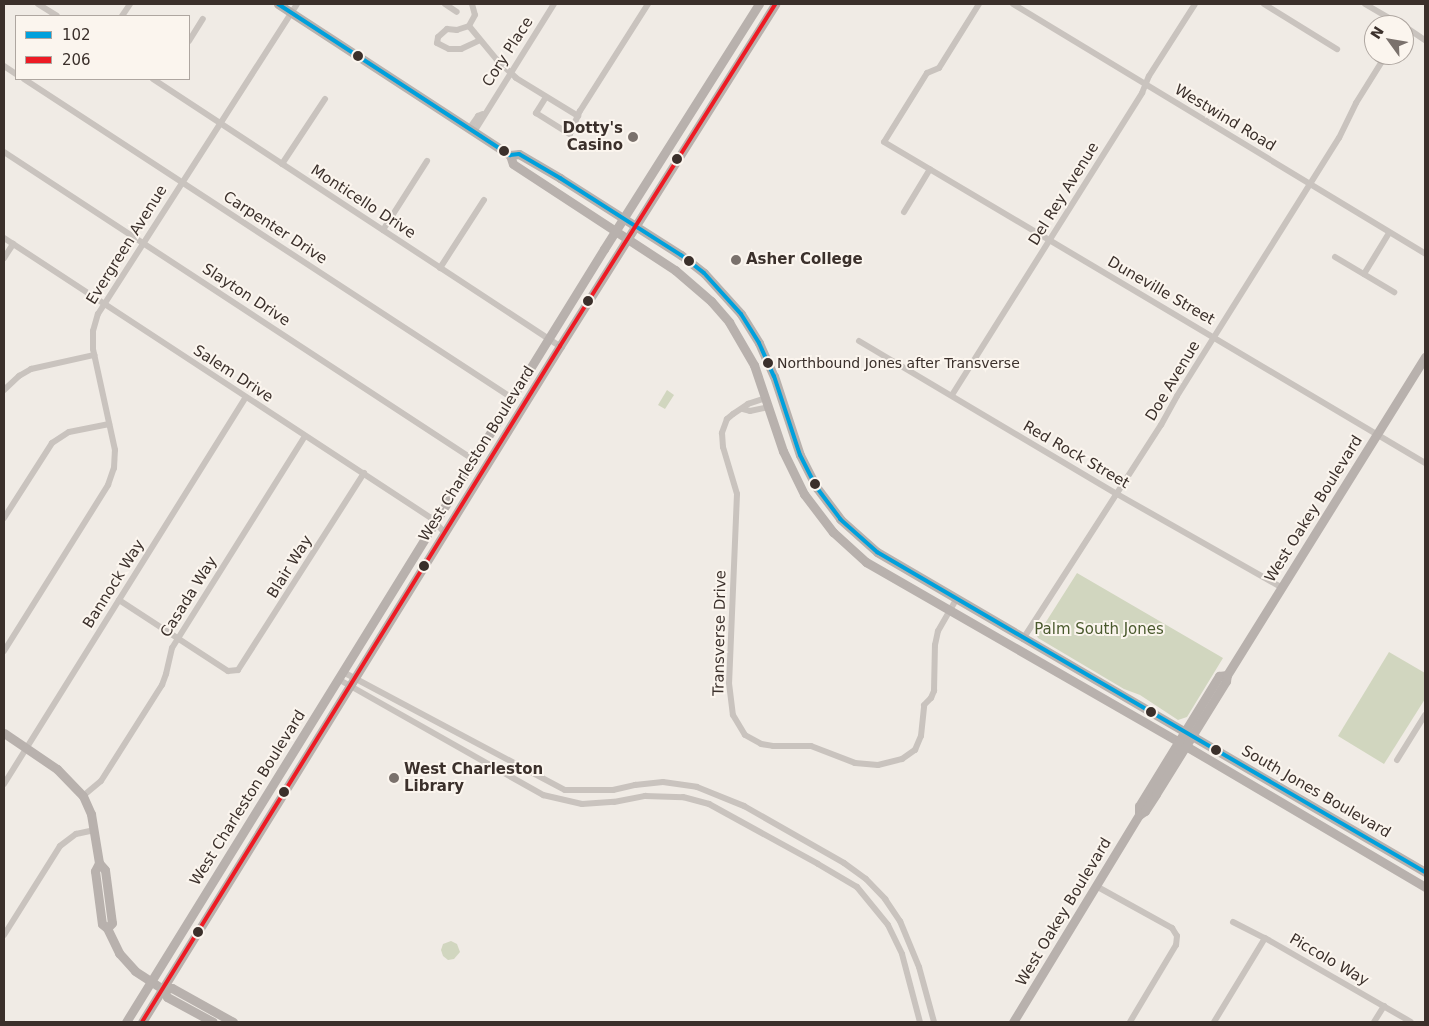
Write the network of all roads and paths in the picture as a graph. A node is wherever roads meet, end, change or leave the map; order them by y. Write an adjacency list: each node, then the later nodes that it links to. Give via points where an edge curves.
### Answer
1 (130, 4): 20 (street)
2 (278, 4): 18 (main road, South Jones Boulevard)
3 (297, 4): 18 (street, Evergreen Avenue)
4 (445, 4): 17 (street)
5 (472, 4): 23 (street, via 475,15)
6 (554, 4): 31 (street, Cory Place)
7 (648, 4): 38 (street)
8 (759, 4): 26 (main road, West Charleston Boulevard)
9 (776, 4): 27 (main road, West Charleston Boulevard)
10 (979, 4): 45 (street, Duneville Street, via 939,68 927,73 884,142)
11 (1013, 4): 35 (street, Westwind Road)
12 (1195, 4): 35 (street, Del Rey Avenue)
13 (1264, 4): 16 (street)
14 (1365, 4): 21 (street)
15 (43, 5): 19 (street)
16 (1275, 6): 28 (street)
17 (457, 12)
18 (292, 13): 39 (street, Evergreen Avenue); 40 (main road, South Jones Boulevard)
19 (56, 15)
20 (123, 15)
21 (1384, 15)
22 (203, 19): 24 (street)
23 (469, 26): 25 (street); 25 (street, via 447,29 438,37 437,43 461,50)
24 (190, 39)
25 (480, 40): 31 (street)
26 (736, 40): 27 (main road); 50 (main road, West Charleston Boulevard)
27 (747, 48): 51 (main road, West Charleston Boulevard)
28 (1337, 49)
29 (1380, 65): 47 (street, Doe Avenue)
30 (4, 66): 32 (street)
31 (510, 72): 36 (street); 40 (street, Cory Place)
32 (15, 73)
33 (26, 80): 46 (street, Carpenter Drive)
34 (162, 81): 39 (street, Monticello Drive)
35 (1146, 84): 47 (street, Westwind Road); 57 (street, Del Rey Avenue)
36 (546, 97): 38 (street); 38 (street, via 536,113 570,134)
37 (325, 99): 44 (street)
38 (578, 116)
39 (220, 123): 44 (street, Monticello Drive); 46 (street, Evergreen Avenue)
40 (471, 130): 42 (main road, South Jones Boulevard)
41 (4, 152): 58 (street, Slayton Drive)
42 (510, 155): 50 (main road, South Jones Boulevard, via 519,154); 53 (main road, South Jones Boulevard, via 512,164)
43 (427, 161): 52 (street)
44 (282, 164): 52 (street, Monticello Drive)
45 (930, 169): 49 (street); 57 (street, Duneville Street)
46 (181, 182): 58 (street, Evergreen Avenue); 78 (street, Carpenter Drive)
47 (1310, 184): 54 (street, Westwind Road); 67 (street, Doe Avenue)
48 (484, 200): 63 (street)
49 (904, 212)
50 (623, 218): 51 (main road, South Jones Boulevard); 53 (main road, West Charleston Boulevard)
51 (636, 226): 56 (main road, West Charleston Boulevard); 79 (main road, South Jones Boulevard, via 696,266 730,300 759,343)
52 (383, 230): 63 (street, Monticello Drive)
53 (615, 231): 56 (main road, South Jones Boulevard); 68 (main road, West Charleston Boulevard)
54 (1389, 233): 60 (street, Westwind Road); 64 (street)
55 (4, 238): 59 (street, Salem Drive)
56 (628, 240): 70 (main road, West Charleston Boulevard); 74 (main road, South Jones Boulevard, via 676,270 711,301 739,337)
57 (1050, 241): 67 (street, Duneville Street); 76 (street, Del Rey Avenue)
58 (143, 243): 66 (street, Evergreen Avenue); 86 (street, Slayton Drive)
59 (13, 244): 62 (street); 66 (street, Salem Drive)
60 (1425, 254)
61 (1335, 257): 64 (street)
62 (4, 258)
63 (440, 268): 68 (street, Monticello Drive)
64 (1364, 274): 65 (street)
65 (1394, 292)
66 (104, 304): 71 (street, Evergreen Avenue, via 95,322); 77 (street, Salem Drive)
67 (1214, 337): 84 (street, Duneville Street); 89 (street, Doe Avenue)
68 (549, 339): 70 (street, Monticello Drive); 73 (main road, West Charleston Boulevard)
69 (859, 341): 76 (street, Red Rock Street)
70 (560, 346): 82 (main road, West Charleston Boulevard)
71 (94, 355): 75 (street, via 31,369); 83 (street, Evergreen Avenue)
72 (1425, 357): 84 (main road, West Oakey Boulevard)
73 (523, 381): 78 (main road, West Charleston Boulevard); 82 (main road, via 515,404)
74 (763, 387): 79 (main road); 80 (main road, South Jones Boulevard)
75 (4, 390)
76 (952, 395): 89 (street, Red Rock Street)
77 (246, 397): 85 (street, Salem Drive); 96 (street, Bannock Way)
78 (512, 398): 86 (main road, West Charleston Boulevard)
79 (780, 398): 81 (main road, South Jones Boulevard)
80 (768, 402): 81 (main road); 94 (main road, South Jones Boulevard, via 783,451 804,494); 98 (street, Transverse Drive, via 748,404 728,419 722,440 737,494 729,683 732,715 745,735 772,746 811,746 855,763 878,765 902,759 915,750 921,736 924,705 934,691 938,631)
81 (785, 411): 93 (main road, South Jones Boulevard, via 810,477 832,510)
82 (517, 417): 92 (main road, West Charleston Boulevard)
83 (108, 424): 90 (street, via 69,432 52,443); 101 (street, Evergreen Avenue, via 115,450 114,468 108,485)
84 (1377, 434): 87 (street, Duneville Street); 95 (main road, West Oakey Boulevard)
85 (305, 436): 88 (street, Salem Drive); 99 (street, Casada Way)
86 (474, 460): 91 (main road, West Charleston Boulevard)
87 (1425, 463)
88 (364, 473): 91 (street, Salem Drive); 99 (street, Blair Way, via 242,667 235,672 228,671)
89 (1117, 494): 95 (street, Red Rock Street); 100 (street, Doe Avenue)
90 (4, 518)
91 (436, 521): 92 (street, Salem Drive); 102 (main road, West Charleston Boulevard)
92 (445, 533): 103 (main road, West Charleston Boulevard)
93 (858, 537): 94 (main road); 97 (main road, South Jones Boulevard, via 883,557)
94 (848, 547): 98 (main road, South Jones Boulevard, via 876,569)
95 (1281, 587): 106 (main road, West Oakey Boulevard, via 1226,675 1226,681)
96 (118, 600): 99 (street); 108 (street, Bannock Way)
97 (956, 600): 98 (street, Transverse Drive); 100 (main road, South Jones Boulevard)
98 (949, 611): 107 (main road, South Jones Boulevard)
99 (177, 639): 114 (street, Casada Way, via 162,685 101,781)
100 (1024, 639): 106 (main road, South Jones Boulevard)
101 (4, 652)
102 (340, 675): 103 (street); 133 (main road, West Charleston Boulevard)
103 (352, 683): 110 (street); 111 (street); 134 (main road, West Charleston Boulevard)
104 (1425, 715): 109 (street)
105 (4, 734): 108 (main road)
106 (1189, 734): 107 (main road, West Oakey Boulevard); 117 (main road, South Jones Boulevard)
107 (1183, 744): 118 (main road, South Jones Boulevard); 124 (main road, West Oakey Boulevard, via 1146,811 1139,815)
108 (26, 748): 112 (street, Bannock Way); 114 (main road, via 66,776)
109 (1398, 760)
110 (517, 764): 111 (street); 113 (street, via 565,790 613,790 663,782)
111 (510, 776): 115 (street, via 543,795 582,804 644,796)
112 (4, 784)
113 (686, 784): 115 (street); 119 (street, via 744,806)
114 (83, 796): 116 (main road)
115 (683, 797): 121 (street, via 709,804)
116 (95, 830): 120 (main road); 131 (street, via 76,834 60,846)
117 (1354, 830): 118 (main road); 122 (main road, South Jones Boulevard)
118 (1346, 841): 125 (main road, South Jones Boulevard)
119 (826, 853): 121 (street); 126 (street, via 866,879)
120 (99, 863): 123 (main road); 127 (main road, via 105,870)
121 (818, 864): 128 (street, via 857,887)
122 (1425, 872)
123 (96, 879): 127 (main road, via 104,906); 130 (main road, via 102,924)
124 (1096, 886): 142 (main road, West Oakey Boulevard); 143 (street, via 1172,928 1178,936 1176,945)
125 (1425, 887)
126 (892, 908): 128 (street); 136 (street, via 911,944)
127 (110, 910): 130 (main road, via 112,923)
128 (880, 914): 137 (street, via 902,954)
129 (1233, 922): 132 (street, Piccolo Way)
130 (107, 928): 133 (main road, via 124,960)
131 (4, 935)
132 (1266, 938): 135 (street, Piccolo Way); 144 (street)
133 (151, 982): 134 (main road); 138 (main road, West Charleston Boulevard)
134 (163, 989): 139 (main road, West Charleston Boulevard); 140 (main road, via 167,997); 141 (main road, via 172,988)
135 (1384, 1006): 145 (street); 146 (street, Piccolo Way)
136 (934, 1020): 137 (street)
137 (920, 1021)
138 (126, 1022)
139 (142, 1022)
140 (213, 1022)
141 (233, 1022)
142 (1013, 1022)
143 (1130, 1022)
144 (1214, 1022)
145 (1374, 1022)
146 (1411, 1022)

